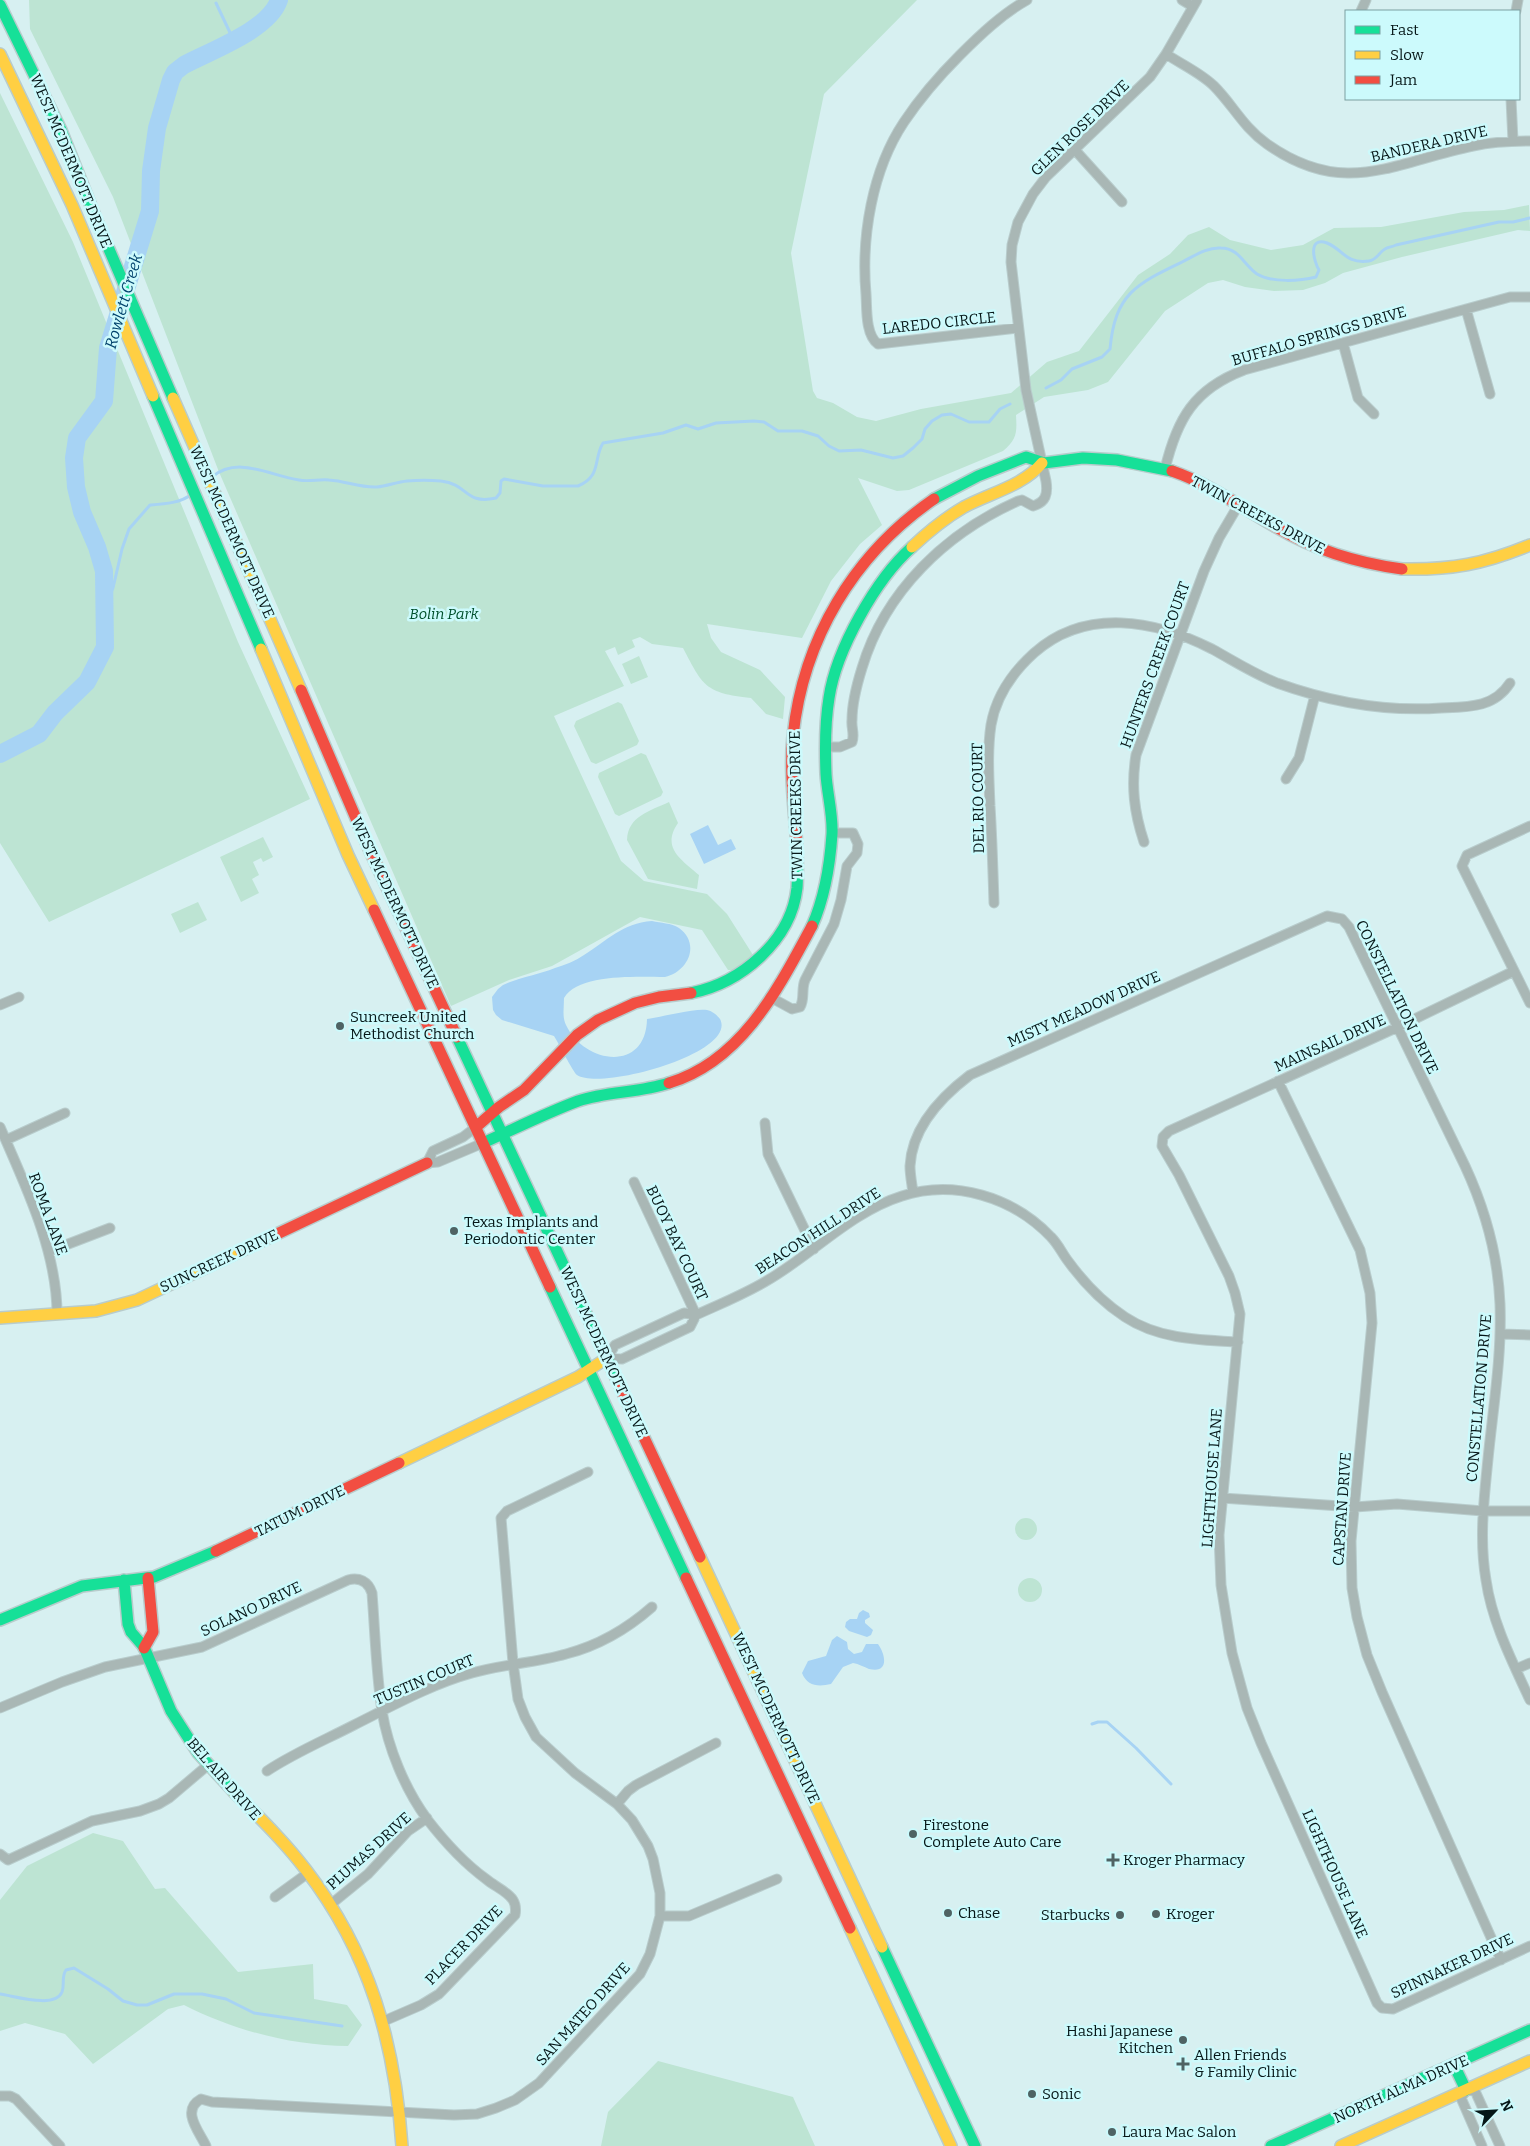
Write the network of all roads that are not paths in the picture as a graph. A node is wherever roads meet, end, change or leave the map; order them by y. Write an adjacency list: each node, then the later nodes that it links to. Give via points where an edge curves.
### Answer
1 (1027, 0): 14 (street, LAREDO CIRCLE, via 974,41 942,73 903,123 888,150 869,218 865,284 871,337 878,344)
2 (1182, 0): 3 (street)
3 (1194, 3): 6 (street, GLEN ROSE DRIVE)
4 (0, 5): 40 (main road, WEST MCDERMOTT DRIVE, via 49,104 370,851)
5 (0, 54): 43 (main road, WEST MCDERMOTT DRIVE, via 90,248 348,854)
6 (1166, 54): 8 (street, BANDERA DRIVE, via 1212,84 1238,117 1265,143 1312,167 1349,174 1370,173 1472,146); 10 (street, GLEN ROSE DRIVE, via 1142,87)
7 (1511, 100): 8 (street)
8 (1513, 141): 9 (street, BANDERA DRIVE)
9 (1530, 141)
10 (1075, 150): 11 (street); 14 (street, GLEN ROSE DRIVE, via 1046,177 1018,222 1011,262)
11 (1122, 202)
12 (1530, 297): 13 (street, BUFFALO SPRINGS DRIVE, via 1510,297)
13 (1466, 309): 15 (street, BUFFALO SPRINGS DRIVE); 16 (street)
14 (1018, 328): 18 (street, GLEN ROSE DRIVE, via 1026,390)
15 (1343, 343): 17 (street, via 1358,398); 19 (street, BUFFALO SPRINGS DRIVE, via 1244,370 1214,384 1198,398 1180,422)
16 (1490, 394)
17 (1374, 414)
18 (1042, 463): 19 (main road, TWIN CREEKS DRIVE, via 1089,458 1130,461); 25 (main road, TWIN CREEKS DRIVE, via 1033,474 972,503 938,524 903,555 880,584 846,641 829,696); 25 (street, GLEN ROSE DRIVE, via 1047,489 1044,501 1033,506 1018,500 973,524 926,561 898,594 862,667 854,698 852,742 840,747); 40 (main road, TWIN CREEKS DRIVE, via 1026,457 1006,464 964,482 928,504 877,547 833,606 807,667 794,729 796,895 787,919 768,949 726,982 701,991 657,997 606,1015 582,1031 523,1090)
19 (1165, 469): 20 (main road, TWIN CREEKS DRIVE, via 1192,478)
20 (1238, 504): 21 (main road, TWIN CREEKS DRIVE, via 1312,546 1352,561 1387,568 1456,568 1504,556); 22 (street, HUNTERS CREEK COURT, via 1211,554)
21 (1530, 545)
22 (1181, 636): 24 (street, DEL RIO COURT, via 1212,649 1251,672); 29 (street, HUNTERS CREEK COURT, via 1136,755 1132,794); 30 (street, DEL RIO COURT, via 1132,622 1107,622 1083,627 1040,648 1011,679 995,710 988,755)
23 (1510, 683): 24 (street, DEL RIO COURT, via 1495,700 1464,707 1392,709)
24 (1315, 695): 26 (street, via 1299,758)
25 (825, 747): 28 (main road, TWIN CREEKS DRIVE)
26 (1286, 779)
27 (1530, 826): 32 (street, via 1467,855 1462,862 1463,870)
28 (832, 834): 33 (main road, TWIN CREEKS DRIVE, via 824,888 813,924); 33 (street, via 853,833 858,844 847,866 834,924 805,980 800,1007 792,1009)
29 (1144, 842)
30 (994, 903)
31 (1338, 916): 37 (street, CONSTELLATION DRIVE, via 1349,927); 50 (street, MISTY MEADOW DRIVE, via 1327,916 970,1075 949,1090 923,1124 910,1166)
32 (1514, 971): 35 (street); 37 (street, MAINSAIL DRIVE)
33 (770, 997): 44 (main road, TWIN CREEKS DRIVE, via 740,1040 700,1071 658,1087 579,1101)
34 (19, 998): 36 (street)
35 (1530, 1003)
36 (0, 1005)
37 (1398, 1027): 38 (street, MAINSAIL DRIVE); 57 (street, CONSTELLATION DRIVE, via 1478,1196 1497,1272)
38 (1278, 1081): 46 (street, MAINSAIL DRIVE, via 1169,1130); 64 (street, CAPSTAN DRIVE, via 1360,1250 1370,1293 1372,1323)
39 (65, 1113): 45 (street)
40 (493, 1113): 43 (main road, TWIN CREEKS DRIVE); 44 (main road, WEST MCDERMOTT DRIVE)
41 (765, 1123): 52 (street, via 768,1154)
42 (0, 1127): 45 (street, ROMA LANE)
43 (476, 1127): 47 (main road, WEST MCDERMOTT DRIVE); 48 (street, SUNCREEK DRIVE, via 464,1137 433,1151)
44 (503, 1135): 47 (main road, TWIN CREEKS DRIVE); 60 (main road, WEST MCDERMOTT DRIVE)
45 (6, 1140): 53 (street, ROMA LANE)
46 (1162, 1142): 59 (street, LIGHTHOUSE LANE, via 1235,1293 1240,1314)
47 (483, 1143): 48 (street, SUNCREEK DRIVE); 61 (main road, WEST MCDERMOTT DRIVE)
48 (427, 1164): 54 (main road, SUNCREEK DRIVE, via 137,1300 96,1311)
49 (634, 1182): 55 (street, BUOY BAY COURT)
50 (913, 1193): 52 (street, BEACON HILL DRIVE, via 884,1202); 59 (street, BEACON HILL DRIVE, via 948,1190 1001,1201 1042,1228 1082,1279 1126,1318 1179,1337)
51 (110, 1228): 53 (street)
52 (814, 1249): 55 (street, BEACON HILL DRIVE, via 768,1281)
53 (50, 1251): 54 (street, ROMA LANE, via 57,1289)
54 (57, 1314): 56 (main road, SUNCREEK DRIVE)
55 (696, 1315): 60 (street, BEACON HILL DRIVE, via 684,1313 615,1345); 60 (street, BEACON HILL DRIVE, via 690,1327 622,1359)
56 (0, 1318)
57 (1500, 1334): 58 (street); 65 (street, CONSTELLATION DRIVE)
58 (1530, 1335)
59 (1238, 1342): 63 (street, LIGHTHOUSE LANE)
60 (607, 1358): 61 (main road, TATUM DRIVE); 93 (main road, WEST MCDERMOTT DRIVE)
61 (589, 1370): 67 (main road, TATUM DRIVE, via 220,1549 165,1574); 95 (main road, WEST MCDERMOTT DRIVE)
62 (588, 1472): 73 (street, SAN MATEO DRIVE, via 503,1515 501,1528)
63 (1222, 1498): 64 (street); 92 (street, LIGHTHOUSE LANE, via 1219,1535 1221,1585 1232,1653 1247,1708 1373,1994)
64 (1355, 1507): 65 (street, via 1397,1504); 91 (street, CAPSTAN DRIVE, via 1351,1541 1352,1588 1368,1655)
65 (1483, 1511): 66 (street); 75 (street, CONSTELLATION DRIVE, via 1485,1579 1490,1604)
66 (1530, 1511)
67 (148, 1578): 68 (main road, TATUM DRIVE); 72 (main road, via 153,1632)
68 (124, 1580): 71 (main road, TATUM DRIVE, via 82,1586); 72 (main road, BEL AIR DRIVE, via 130,1629)
69 (363, 1580): 72 (street, SOLANO DRIVE, via 348,1580 202,1647); 78 (street, PLACER DRIVE, via 372,1592)
70 (652, 1607): 73 (street, TUSTIN COURT, via 636,1621 592,1645 565,1655)
71 (0, 1620)
72 (146, 1653): 77 (street, SOLANO DRIVE); 80 (main road, BEL AIR DRIVE, via 182,1730)
73 (513, 1663): 78 (street, TUSTIN COURT, via 470,1673); 82 (street, SAN MATEO DRIVE, via 518,1699 536,1737 575,1773)
74 (1530, 1663): 75 (street)
75 (1516, 1669): 76 (street, CONSTELLATION DRIVE)
76 (1530, 1700)
77 (0, 1708)
78 (382, 1711): 81 (street, TUSTIN COURT); 83 (street, PLACER DRIVE, via 405,1781)
79 (716, 1743): 82 (street, via 636,1785)
80 (208, 1765): 84 (street, via 159,1804 92,1821 8,1860); 85 (main road, BEL AIR DRIVE)
81 (267, 1771)
82 (617, 1804): 89 (street, SAN MATEO DRIVE, via 632,1820 648,1846 658,1874)
83 (427, 1818): 88 (street, PLUMAS DRIVE, via 408,1831 368,1874); 94 (street, PLACER DRIVE, via 468,1864 510,1896 515,1905 515,1915 438,1994)
84 (0, 1854)
85 (308, 1873): 87 (street); 88 (main road, BEL AIR DRIVE)
86 (777, 1879): 89 (street, via 689,1916)
87 (275, 1897)
88 (330, 1905): 94 (main road, BEL AIR DRIVE, via 361,1962)
89 (660, 1916): 101 (street, SAN MATEO DRIVE, via 650,1954 640,1974 539,2083 515,2100 477,2114)
90 (1530, 1946): 91 (street, SPINNAKER DRIVE)
91 (1501, 1960): 92 (street, SPINNAKER DRIVE)
92 (1385, 2010)
93 (915, 2015): 95 (main road); 106 (main road, WEST MCDERMOTT DRIVE)
94 (384, 2021): 101 (main road, BEL AIR DRIVE)
95 (895, 2024): 105 (main road, WEST MCDERMOTT DRIVE)
96 (1530, 2030): 98 (main road, NORTH ALMA DRIVE)
97 (1530, 2061): 99 (main road, NORTH ALMA DRIVE)
98 (1454, 2065): 99 (main road); 107 (main road, NORTH ALMA DRIVE)
99 (1466, 2090): 108 (main road, NORTH ALMA DRIVE); 109 (street, via 1461,2098); 110 (street, via 1475,2091)
100 (0, 2096): 102 (street, via 16,2099)
101 (401, 2112): 103 (street, SAN MATEO DRIVE, via 201,2099 193,2103 191,2109); 104 (main road, BEL AIR DRIVE)
102 (60, 2146)
103 (206, 2146)
104 (402, 2146)
105 (951, 2146)
106 (975, 2146)
107 (1271, 2146)
108 (1341, 2146)
109 (1482, 2146)
110 (1500, 2146)

